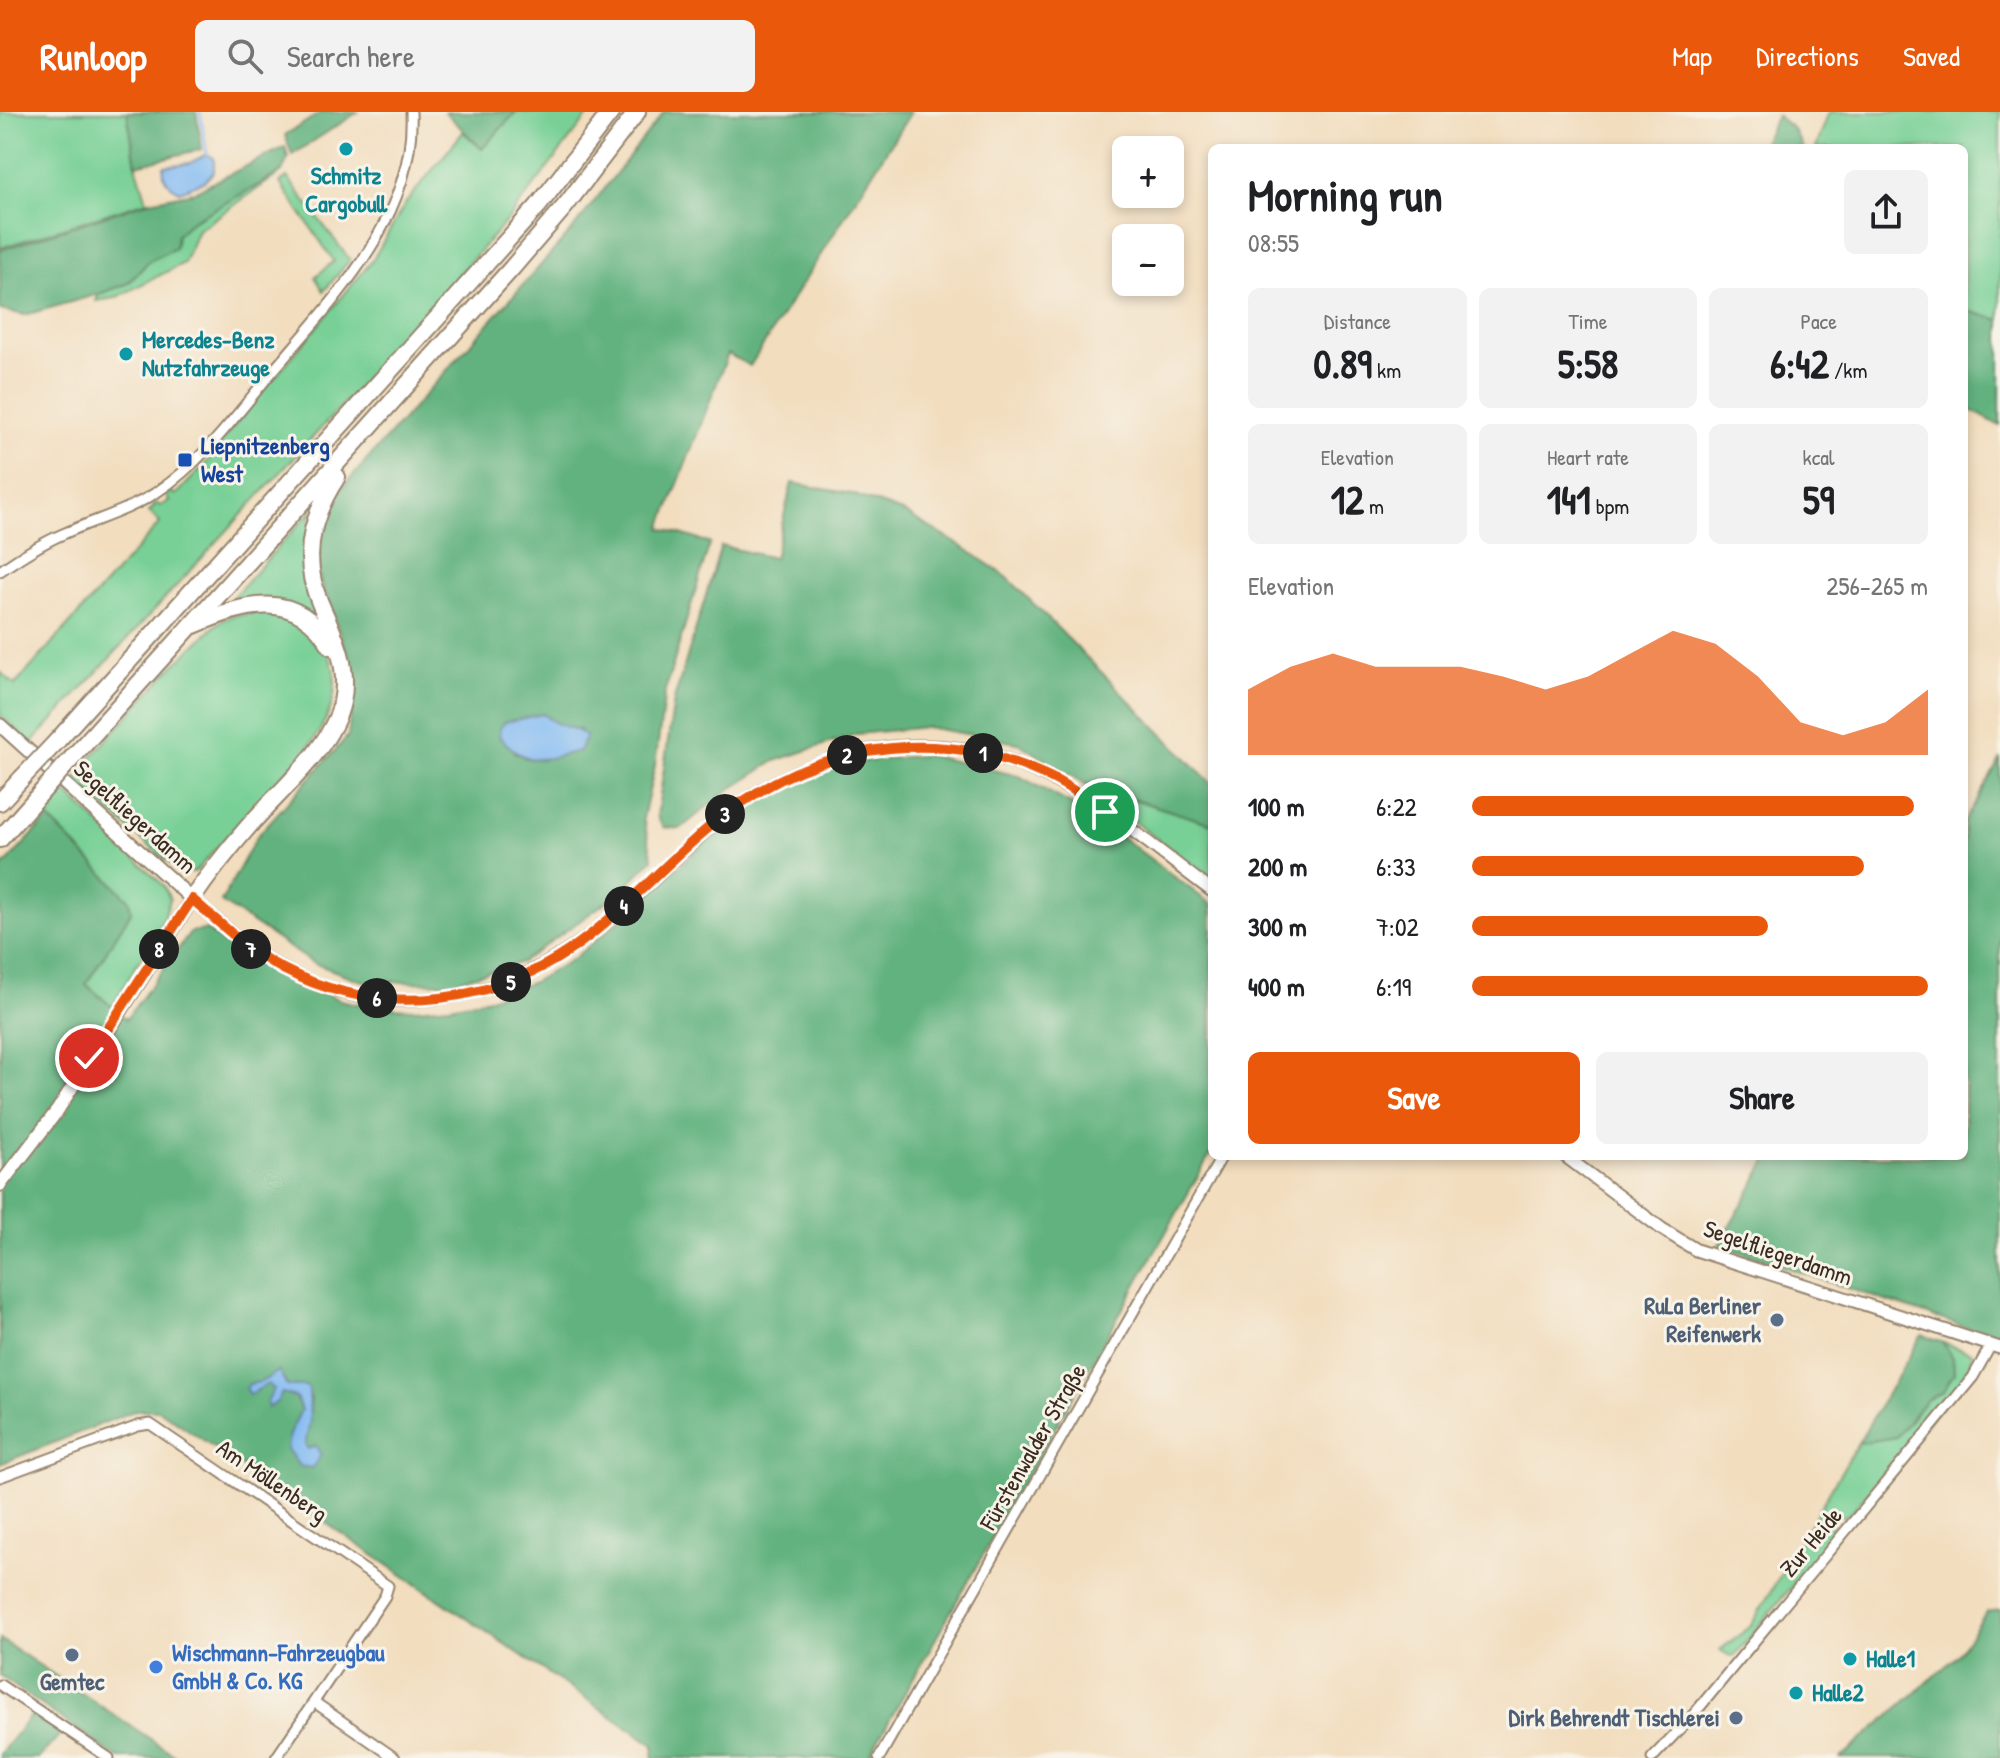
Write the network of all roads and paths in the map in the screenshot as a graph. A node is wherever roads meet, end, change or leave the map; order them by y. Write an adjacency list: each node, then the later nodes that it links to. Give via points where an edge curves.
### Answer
1 (411, 112): 5 (street, via 401,184 374,240 347,283 241,409 156,493 46,542)
2 (611, 112): 9 (highway, bridge, via 538,206)
3 (637, 112): 4 (highway, via 566,205)
4 (363, 437): 6 (highway); 7 (highway, via 327,491 310,544 314,587)
5 (0, 571)
6 (190, 627): 7 (highway, via 238,607 282,606 316,626); 10 (highway, bridge)
7 (343, 664): 12 (highway, via 343,698 326,737)
8 (0, 725): 12 (main road, Segelfliegerdamm)
9 (0, 802)
10 (0, 839)
11 (1208, 888): 12 (street, Segelfliegerdamm, via 1044,774 978,752 908,746 814,764 760,791 709,828 563,955 479,992 407,1001 329,988 254,951)
12 (192, 899): 15 (main road, via 57,1111)
13 (1220, 1160): 23 (street, Fürstenwalder Straße)
14 (1570, 1160): 16 (street, Segelfliegerdamm, via 1696,1250)
15 (0, 1185)
16 (1995, 1346): 24 (street, Zur Heide, via 1694,1714)
17 (0, 1477): 19 (street, Am Möllenberg, via 150,1424 381,1579 388,1586 385,1596)
18 (0, 1685): 20 (street)
19 (314, 1702): 21 (street, Am Möllenberg); 22 (street)
20 (109, 1758)
21 (276, 1758)
22 (395, 1758)
23 (879, 1758)
24 (1652, 1758)

